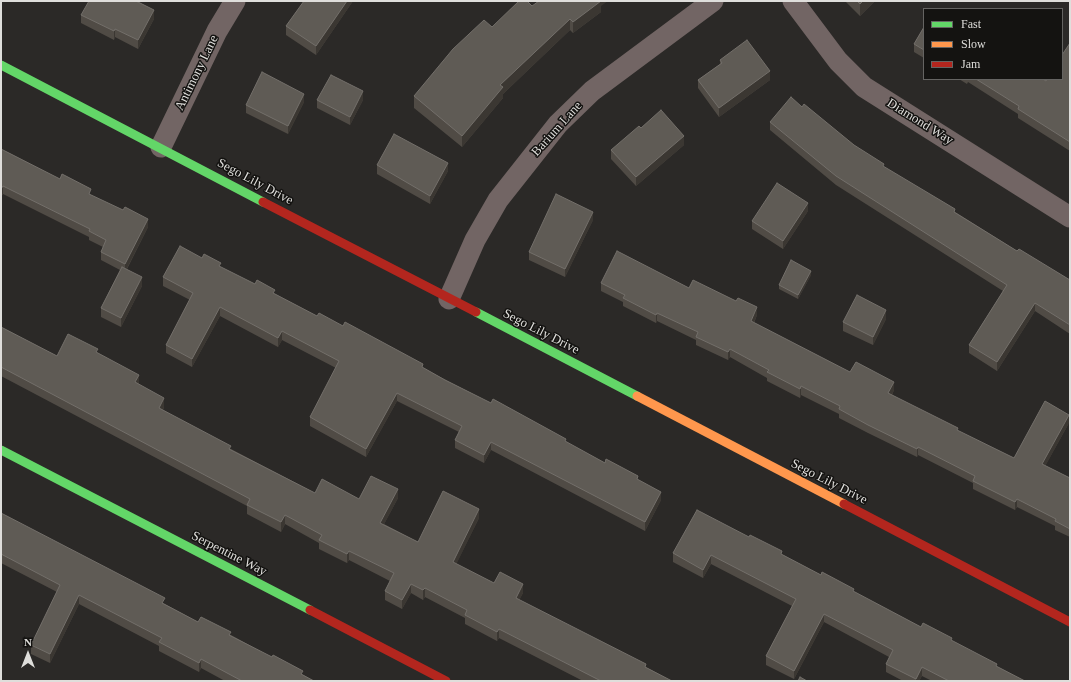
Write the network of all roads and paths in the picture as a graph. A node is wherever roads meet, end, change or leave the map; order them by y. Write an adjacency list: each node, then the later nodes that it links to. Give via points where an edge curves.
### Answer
1 (235, 1): 5 (street, Antimony Lane, via 217,31)
2 (712, 1): 7 (street, Barium Lane, via 592,91 558,124 498,200 475,240)
3 (793, 1): 6 (street, Diamond Way, via 838,61 864,87)
4 (1, 66): 5 (main road, Sego Lily Drive)
5 (161, 147): 7 (main road, Sego Lily Drive)
6 (1070, 217)
7 (449, 298): 9 (main road, Sego Lily Drive)
8 (1, 450): 10 (main road, Serpentine Way)
9 (1070, 622)
10 (446, 681)

